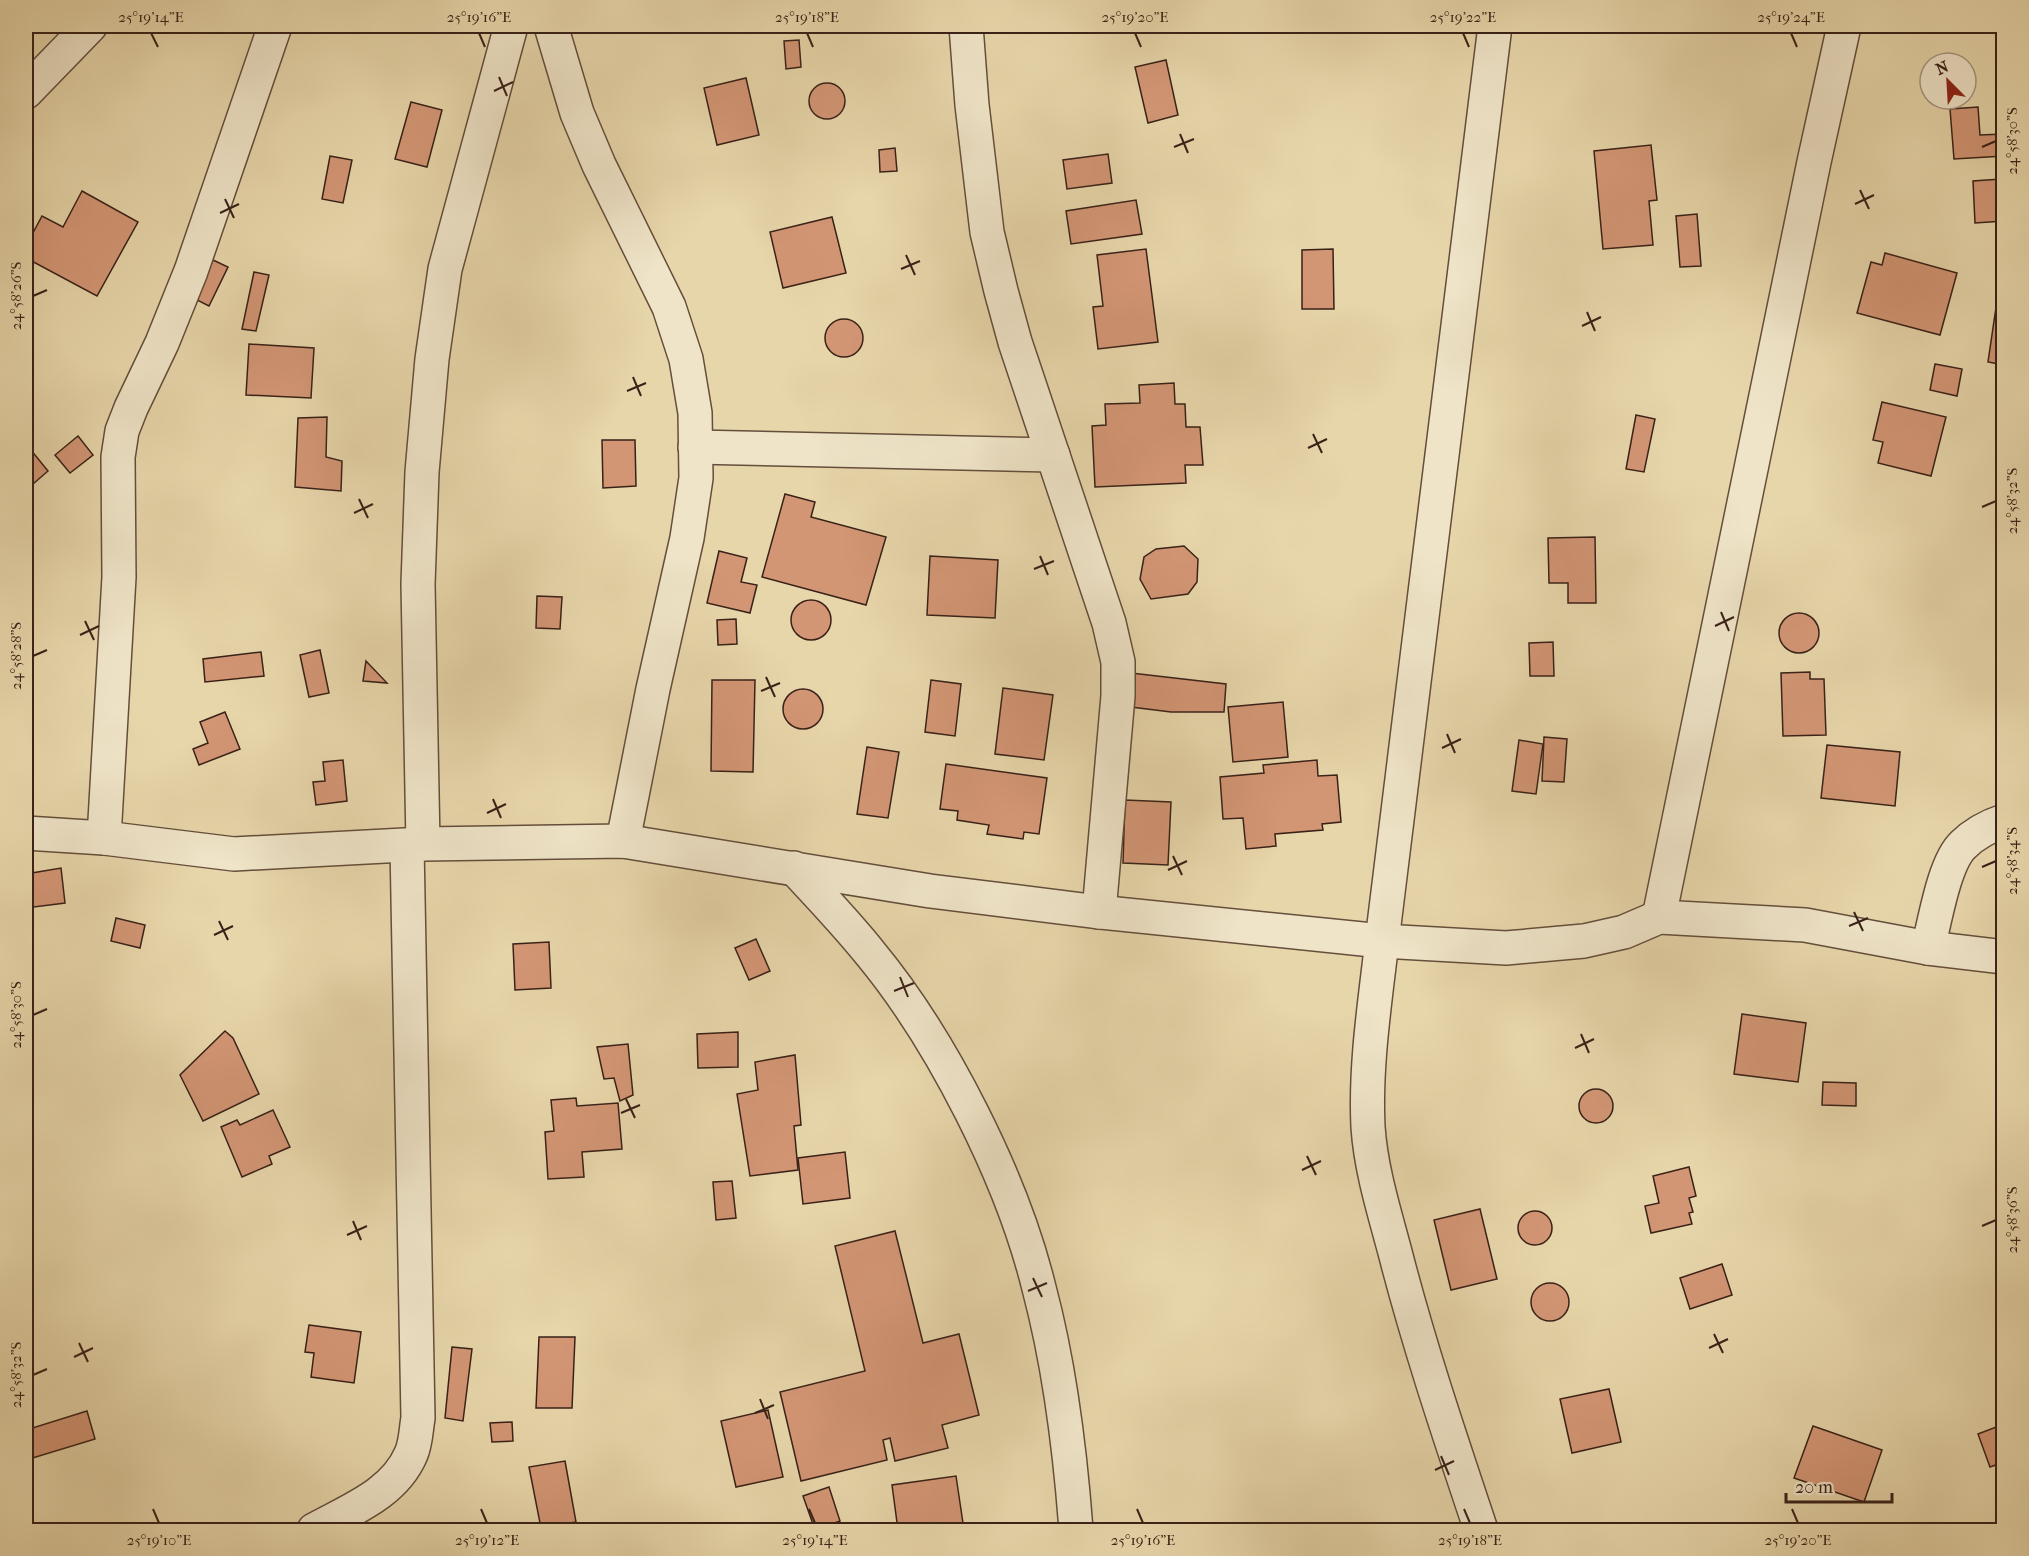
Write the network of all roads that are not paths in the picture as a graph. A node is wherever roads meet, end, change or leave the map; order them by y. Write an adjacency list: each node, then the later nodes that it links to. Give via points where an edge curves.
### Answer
1 (90, 26): 8 (street)
2 (275, 26): 13 (street, via 187,282 122,431 118,458 119,577)
3 (510, 26): 15 (street, via 445,269 432,359 418,584)
4 (551, 26): 9 (street, via 585,134 669,307 686,359)
5 (966, 26): 10 (street, via 987,232 1015,342)
6 (1495, 26): 19 (street)
7 (1844, 26): 18 (street)
8 (26, 92)
9 (696, 447): 10 (street); 14 (street, via 696,478 687,538)
10 (1053, 455): 17 (street, via 1109,623 1118,662)
11 (2004, 821): 20 (street, via 1988,826 1961,845 1947,872)
12 (26, 833): 13 (street)
13 (104, 838): 15 (street, via 234,854)
14 (623, 841): 15 (street); 16 (street)
15 (415, 845): 22 (street, via 418,1418 412,1452 402,1473 382,1492)
16 (794, 868): 17 (street, via 930,891); 23 (street, via 871,953 906,1001 938,1052 998,1172 1039,1287 1070,1458)
17 (1099, 912): 19 (street)
18 (1659, 917): 19 (street, via 1624,932 1584,941 1506,948); 20 (street, via 1804,925)
19 (1382, 941): 24 (street, via 1370,1047 1368,1128 1375,1171 1407,1300)
20 (1928, 948): 21 (street)
21 (2004, 957)
22 (314, 1530)
23 (1076, 1530)
24 (1481, 1530)

